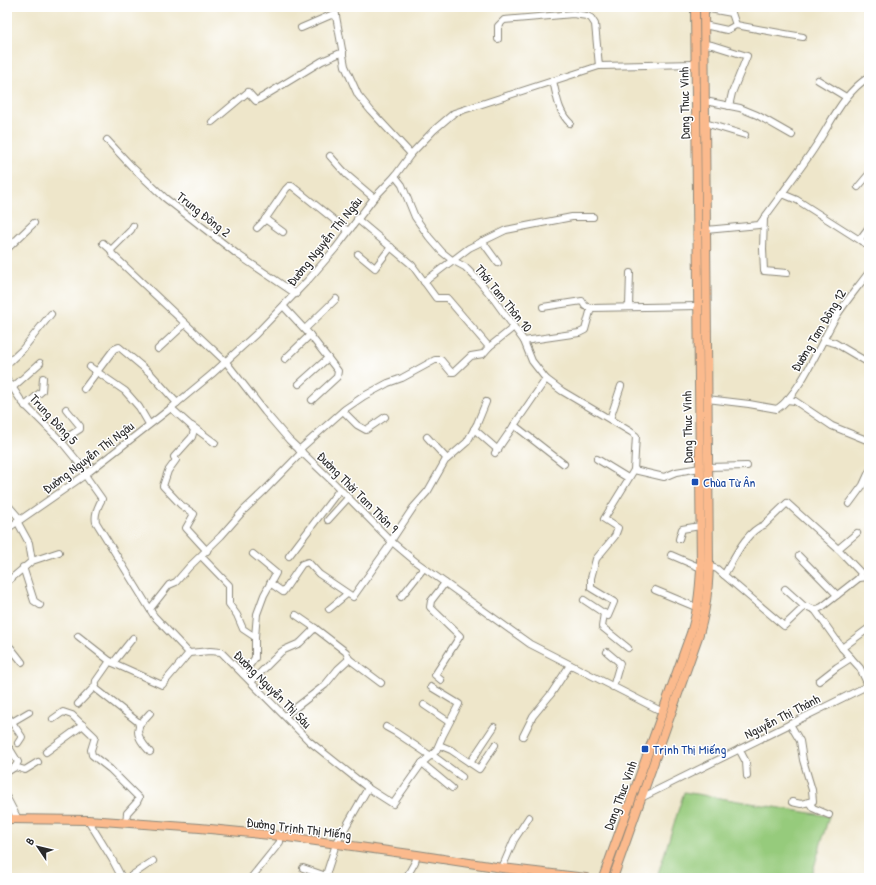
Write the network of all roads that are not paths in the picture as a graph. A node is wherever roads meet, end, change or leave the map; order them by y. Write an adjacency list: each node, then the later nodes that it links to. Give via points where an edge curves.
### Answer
1 (335, 7): 3 (street)
2 (701, 7): 4 (main road, Dang Thuc Vinh); 5 (street, via 732,13); 11 (main road, Dang Thuc Vinh)
3 (336, 16): 6 (street, via 331,15); 10 (street)
4 (704, 25): 5 (street, via 727,30); 9 (main road, Dang Thuc Vinh)
5 (736, 25): 7 (street)
6 (301, 28)
7 (803, 37)
8 (498, 39): 12 (street, via 498,26 504,20 573,14 587,16 595,24)
9 (704, 44): 11 (main road, Dang Thuc Vinh); 18 (street, via 747,56)
10 (343, 52): 19 (street, via 322,61 256,101 248,92); 25 (street, via 345,66 358,95)
11 (700, 64): 12 (street, Đường Nguyễn Thị Ngâu); 17 (main road, Dang Thuc Vinh); 60 (main road, Dang Thuc Vinh)
12 (599, 66): 15 (street, Đường Nguyễn Thị Ngâu)
13 (869, 77): 16 (street)
14 (818, 80): 16 (street)
15 (553, 81): 20 (street, via 559,106); 25 (street, Đường Nguyễn Thị Ngâu, via 454,113)
16 (846, 97): 30 (street, via 809,157)
17 (705, 101): 18 (street); 21 (main road, Dang Thuc Vinh)
18 (729, 106): 23 (street, via 757,115)
19 (212, 122)
20 (570, 123)
21 (705, 123): 22 (street); 40 (main road, Dang Thuc Vinh)
22 (745, 135)
23 (792, 135)
24 (107, 140): 57 (street, Trung Đông 2, via 165,198 243,258)
25 (411, 154): 28 (street, Đường Nguyễn Thị Ngâu)
26 (330, 156): 31 (street, via 347,175)
27 (869, 174): 29 (street)
28 (395, 176): 31 (street, Đường Nguyễn Thị Ngâu); 51 (street, Thới Tam Thôn 10, via 402,185 415,217 429,237)
29 (858, 187)
30 (781, 195): 33 (street); 43 (street, via 797,200)
31 (374, 198): 35 (street, Đường Nguyễn Thị Ngâu)
32 (593, 217): 44 (street, via 572,217 506,230)
33 (764, 218): 40 (street, via 759,225); 55 (street, via 764,271)
34 (265, 219): 39 (street); 41 (street, via 286,189 292,186); 42 (street)
35 (357, 219): 41 (street, Đường Nguyễn Thị Ngâu); 47 (street)
36 (34, 223): 48 (street)
37 (133, 226): 49 (street)
38 (869, 227): 43 (street)
39 (257, 228)
40 (706, 230): 88 (main road, Dang Thuc Vinh)
41 (348, 231): 57 (street, Đường Nguyễn Thị Ngâu)
42 (283, 232)
43 (860, 239): 46 (street)
44 (482, 241): 51 (street); 52 (street)
45 (104, 244): 49 (street, Đường Thời Tam Thôn 9)
46 (869, 246)
47 (391, 247): 50 (street, via 375,268); 56 (street, via 412,265)
48 (7, 249)
49 (111, 250): 65 (street, Đường Thời Tam Thôn 9, via 117,260)
50 (358, 254)
51 (452, 260): 56 (street); 66 (street, Thới Tam Thôn 10, via 465,267 478,280)
52 (498, 263)
53 (869, 272): 69 (street, Đường Tam Đông 12, via 845,303)
54 (630, 273): 59 (street)
55 (787, 273)
56 (424, 282): 71 (street, via 436,298 447,298)
57 (296, 294): 61 (street, Đường Nguyễn Thị Ngâu)
58 (336, 299): 67 (street)
59 (629, 306): 60 (street); 63 (street)
60 (698, 306): 112 (main road, Dang Thuc Vinh)
61 (284, 307): 67 (street); 75 (street, Đường Nguyễn Thị Ngâu)
62 (543, 307): 63 (street, via 582,301 585,306)
63 (591, 308): 70 (street, Thới Tam Thôn 10, via 585,330 579,333)
64 (51, 314): 78 (street, via 22,350)
65 (185, 324): 72 (street); 75 (street, Đường Thời Tam Thôn 9)
66 (514, 327): 70 (street, Thới Tam Thôn 10); 71 (street)
67 (305, 329): 68 (street)
68 (310, 334): 73 (street); 74 (street)
69 (823, 340): 77 (street, via 835,343); 90 (street, Đường Tam Đông 12)
70 (524, 341): 83 (street, via 532,361)
71 (489, 347): 96 (street, via 483,354 468,358 453,373 441,360 435,360 364,396)
72 (158, 349)
73 (328, 358): 84 (street); 89 (street, via 338,371 338,377)
74 (285, 359)
75 (226, 362): 92 (street, Đường Nguyễn Thị Ngâu); 107 (street, Đường Thời Tam Thôn 9)
76 (40, 363): 86 (street)
77 (869, 363)
78 (7, 364)
79 (90, 367): 80 (street)
80 (98, 372): 87 (street); 92 (street, via 114,349 118,348 150,373); 99 (street, via 125,392 139,407)
81 (43, 378): 93 (street, via 42,391)
82 (7, 379): 86 (street, Trung Đông 5)
83 (546, 379): 98 (street); 101 (street)
84 (299, 384)
85 (620, 386): 98 (street)
86 (12, 388): 93 (street, Trung Đông 5)
87 (84, 389)
88 (707, 399): 90 (street, via 777,409); 112 (main road, Dang Thuc Vinh)
89 (312, 400)
90 (788, 400): 105 (street, via 795,401 832,426)
91 (486, 402): 102 (street)
92 (177, 403): 94 (street, Đường Nguyễn Thị Ngâu)
93 (25, 406): 104 (street, Trung Đông 5)
94 (171, 408): 99 (street, Đường Nguyễn Thị Ngâu); 100 (street)
95 (66, 409): 104 (street, via 80,429)
96 (343, 410): 97 (street, via 366,430); 107 (street)
97 (385, 417)
98 (610, 419): 113 (street, via 636,436)
99 (149, 424): 115 (street, Đường Nguyễn Thị Ngâu)
100 (190, 425): 106 (street); 129 (street, via 194,430 192,437 174,456 176,460 168,471 163,486 181,505 194,514 186,528)
101 (514, 425): 102 (street, via 496,452); 110 (street)
102 (474, 429): 108 (street, via 467,442)
103 (427, 437): 108 (street)
104 (61, 441): 115 (street, Trung Đông 5)
105 (869, 441)
106 (215, 443)
107 (300, 451): 117 (street, Đường Thời Tam Thôn 9); 129 (street)
108 (447, 459): 127 (street, via 428,492 413,508)
109 (597, 459): 116 (street)
110 (564, 464)
111 (747, 466): 112 (street)
112 (704, 468): 113 (street, via 676,472 664,477); 123 (main road, Dang Thuc Vinh); 137 (main road, Dang Thuc Vinh)
113 (634, 470): 116 (street)
114 (869, 472): 120 (street)
115 (86, 474): 121 (street, Đường Nguyễn Thị Ngâu); 156 (street, via 102,499 96,513 96,522)
116 (628, 478): 159 (street, via 604,519 618,528 615,536 596,559 591,578 591,588 614,602 608,616)
117 (340, 489): 118 (street, Đường Thời Tam Thôn 9); 134 (street)
118 (348, 498): 122 (street); 127 (street, Đường Thời Tam Thôn 9)
119 (7, 504): 121 (street)
120 (849, 504)
121 (19, 520): 124 (street, Đường Nguyễn Thị Ngâu); 136 (street)
122 (328, 520)
123 (700, 526): 126 (street, via 682,529); 140 (main road, Dang Thuc Vinh)
124 (7, 529)
125 (857, 532): 128 (street)
126 (679, 539)
127 (391, 541): 139 (street, Đường Thời Tam Thôn 9); 149 (street, via 353,597)
128 (838, 549): 141 (street, via 787,503 764,525 759,526 739,549); 143 (street, via 861,573)
129 (206, 551): 133 (street)
130 (59, 552): 136 (street)
131 (253, 554): 145 (street, via 276,573)
132 (671, 555): 140 (street)
133 (201, 556): 156 (street, via 176,582 169,585); 164 (street, via 228,585 229,604 243,629)
134 (289, 556)
135 (799, 556): 150 (street)
136 (32, 561): 138 (street)
137 (709, 566): 141 (street); 219 (main road, Dang Thuc Vinh, via 708,594 703,621)
138 (24, 567): 144 (street); 153 (street, via 34,601)
139 (424, 568): 146 (street, Đường Thời Tam Thôn 9); 151 (street)
140 (701, 568): 155 (main road, Dang Thuc Vinh)
141 (724, 575): 154 (street, via 784,626)
142 (869, 577): 143 (street)
143 (860, 578): 150 (street)
144 (7, 582)
145 (270, 583): 149 (street, via 283,592 302,564 308,562 319,574); 164 (street, via 257,614)
146 (445, 583): 175 (street, Đường Thời Tam Thôn 9, via 530,644); 177 (street, via 431,601 430,607 460,636 435,674)
147 (785, 589): 154 (street)
148 (655, 590): 155 (street)
149 (347, 594): 157 (street)
150 (837, 595): 158 (street)
151 (402, 597)
152 (584, 600): 159 (street)
153 (40, 605)
154 (805, 607): 158 (street)
155 (698, 608): 188 (main road, Dang Thuc Vinh)
156 (150, 609): 170 (street)
157 (329, 609)
158 (814, 610): 168 (street)
159 (604, 613): 167 (street, via 602,627)
160 (296, 615): 161 (street)
161 (315, 628): 172 (street, via 346,652); 179 (street, via 300,643 284,650)
162 (869, 628): 168 (street)
163 (78, 636): 174 (street)
164 (255, 637): 176 (street, via 255,658)
165 (133, 638): 174 (street)
166 (7, 645): 173 (street)
167 (628, 648)
168 (842, 648): 171 (street)
169 (607, 652): 184 (street, via 620,663)
170 (189, 653): 174 (street, via 162,685); 176 (street, Đường Nguyễn Thị Sáu, via 221,652)
171 (851, 658): 178 (street); 182 (street)
172 (349, 659): 180 (street); 191 (street, via 325,685)
173 (22, 662)
174 (112, 662): 181 (street, via 96,681)
175 (570, 665): 184 (street, Đường Thời Tam Thôn 9); 200 (street, via 533,716)
176 (243, 674): 179 (street, Đường Nguyễn Thị Sáu)
177 (441, 680)
178 (819, 681)
179 (251, 682): 191 (street, Đường Nguyễn Thị Sáu)
180 (381, 682)
181 (96, 685): 185 (street); 197 (street, via 95,688)
182 (869, 685): 195 (street, Nguyễn Thị Thảnh)
183 (432, 687): 194 (street, via 459,704)
184 (612, 687): 188 (street, Đường Thời Tam Thôn 9)
185 (78, 704)
186 (424, 705): 194 (street)
187 (29, 712): 193 (street)
188 (662, 712): 240 (main road, Dang Thuc Vinh)
189 (150, 713): 197 (street)
190 (7, 716): 193 (street)
191 (285, 716): 216 (street, Đường Nguyễn Thị Sáu, via 309,740)
192 (53, 719): 196 (street, via 66,712)
193 (12, 722): 201 (street, via 22,737)
194 (449, 722): 202 (street)
195 (790, 724): 205 (street, Nguyễn Thị Thảnh); 221 (street, via 800,741 812,790 813,801)
196 (83, 725): 206 (street); 227 (street, via 94,737 92,755 139,798 128,812)
197 (139, 725): 207 (street, via 139,738)
198 (494, 727): 211 (street)
199 (386, 728): 208 (street)
200 (523, 736)
201 (18, 743)
202 (439, 745): 208 (street); 211 (street)
203 (495, 745): 211 (street, via 478,769)
204 (10, 749): 212 (street, via 18,762)
205 (739, 749): 214 (street, via 746,762); 219 (street, Nguyễn Thị Thảnh)
206 (46, 752)
207 (150, 752)
208 (432, 755): 210 (street); 215 (street)
209 (38, 762): 212 (street, via 25,770)
210 (422, 763): 216 (street, Đường Nguyễn Thị Sáu, via 393,804); 217 (street)
211 (470, 763)
212 (15, 767): 213 (street)
213 (7, 772)
214 (747, 776)
215 (462, 777)
216 (368, 788): 229 (street)
217 (452, 788)
218 (7, 798): 225 (street)
219 (641, 798): 241 (main road, Dang Thuc Vinh)
220 (792, 802): 221 (street)
221 (809, 802): 222 (street, via 813,808)
222 (829, 815)
223 (529, 817): 233 (street, via 514,840)
224 (7, 819): 225 (main road, Đường Trịnh Thị Miếng)
225 (18, 819): 226 (main road, Đường Trịnh Thị Miếng)
226 (88, 820): 227 (main road, Đường Trịnh Thị Miếng); 235 (street)
227 (126, 823): 228 (main road, Đường Trịnh Thị Miếng)
228 (280, 836): 229 (main road, Đường Trịnh Thị Miếng); 237 (street, via 280,842)
229 (336, 844): 230 (main road, Đường Trịnh Thị Miếng); 234 (street)
230 (416, 855): 233 (main road, Đường Trịnh Thị Miếng); 238 (street)
231 (152, 861): 236 (street)
232 (303, 868): 234 (street)
233 (502, 868): 239 (main road, Đường Trịnh Thị Miếng)
234 (325, 877)
235 (122, 878)
236 (128, 878)
237 (250, 878)
238 (406, 878)
239 (586, 878)
240 (604, 878)
241 (613, 878)

